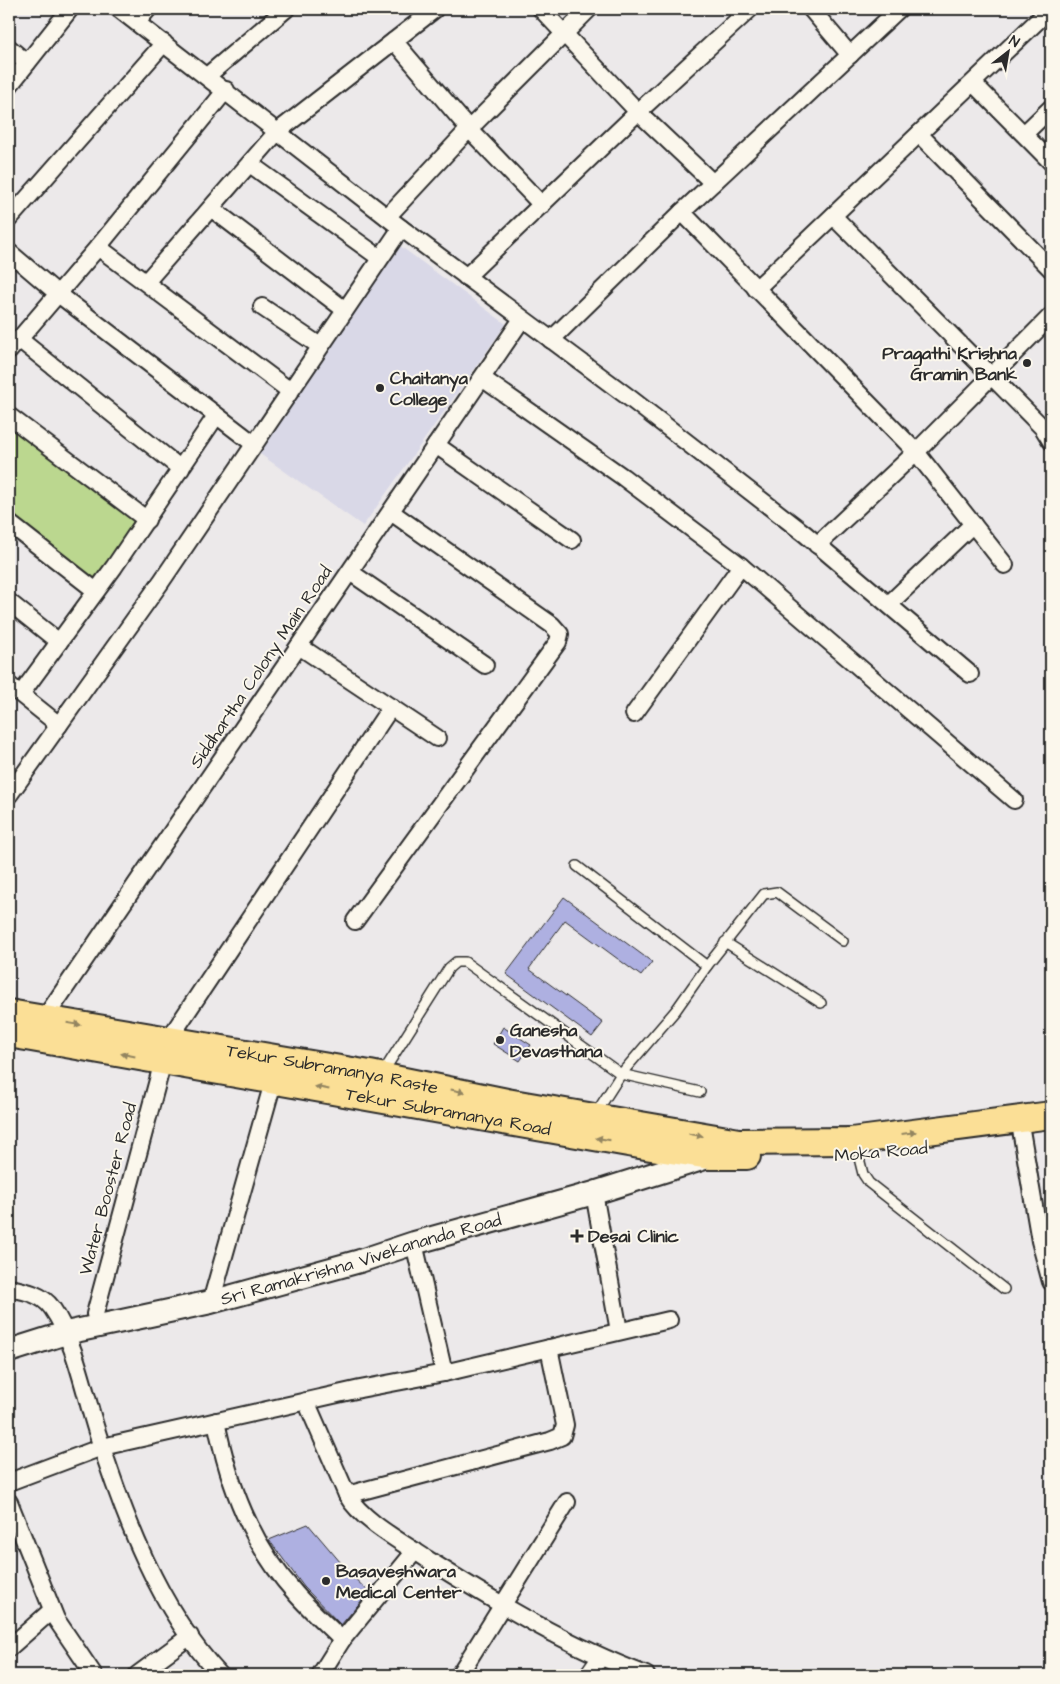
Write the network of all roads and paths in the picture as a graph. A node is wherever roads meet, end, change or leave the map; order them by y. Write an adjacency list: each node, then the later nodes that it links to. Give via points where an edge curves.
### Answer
1 (119, 9): 12 (street)
2 (148, 9): 12 (street)
3 (286, 9): 19 (street)
4 (435, 9): 14 (street)
5 (541, 9): 13 (street)
6 (589, 9): 13 (street)
7 (750, 9): 24 (street)
8 (811, 9): 17 (street)
9 (899, 9): 17 (street)
10 (1050, 9): 20 (street)
11 (63, 11): 18 (street)
12 (137, 22): 15 (street)
13 (562, 33): 24 (street); 25 (street)
14 (394, 41): 25 (street); 26 (street)
15 (164, 42): 19 (street); 37 (street)
16 (9, 48): 18 (street)
17 (850, 55): 31 (street)
18 (27, 63): 21 (street)
19 (207, 76): 22 (street)
20 (973, 83): 27 (street); 28 (street)
21 (9, 86)
22 (226, 90): 26 (street); 39 (street)
23 (1051, 108): 28 (street)
24 (638, 112): 31 (street); 32 (street)
25 (469, 130): 32 (street); 36 (street)
26 (277, 132): 30 (street); 36 (street)
27 (919, 134): 35 (street); 42 (street)
28 (1024, 134): 29 (street)
29 (1051, 162)
30 (250, 164): 33 (street); 41 (street)
31 (713, 183): 34 (street)
32 (542, 205): 43 (street)
33 (211, 208): 44 (street); 48 (street)
34 (682, 212): 45 (street); 51 (street)
35 (833, 216): 45 (street); 54 (street)
36 (387, 217): 38 (street)
37 (9, 219)
38 (401, 228): 41 (street); 43 (street)
39 (98, 247): 44 (street); 46 (street)
40 (9, 252): 46 (street)
41 (380, 258): 48 (street)
42 (1051, 269)
43 (466, 277): 50 (street)
44 (146, 282): 56 (street)
45 (756, 289): 62 (street)
46 (57, 293): 52 (street); 58 (street)
47 (262, 307): 53 (street)
48 (345, 310): 53 (street)
49 (1051, 316): 54 (street)
50 (522, 319): 51 (street); 55 (street, Siddhartha Colony Main Road)
51 (550, 340): 69 (street, via 631,399)
52 (14, 345): 63 (street)
53 (320, 346): 56 (street)
54 (990, 376): 59 (street); 62 (street)
55 (482, 378): 61 (street, Siddhartha Colony Main Road); 71 (street, via 623,477)
56 (290, 391): 60 (street)
57 (9, 416): 65 (street)
58 (216, 416): 60 (street); 63 (street)
59 (1048, 429)
60 (254, 444): 83 (street)
61 (436, 445): 64 (street, Siddhartha Colony Main Road); 68 (street)
62 (916, 452): 67 (street); 69 (street)
63 (181, 469): 65 (street)
64 (390, 512): 72 (street, Siddhartha Colony Main Road); 88 (street, via 552,625 560,634 558,642)
65 (147, 520): 73 (street)
66 (9, 523): 73 (street)
67 (973, 524): 70 (street); 75 (street)
68 (572, 540)
69 (817, 545): 75 (street)
70 (1005, 565)
71 (741, 566): 82 (street); 86 (street)
72 (350, 572): 77 (street, Siddhartha Colony Main Road); 78 (street)
73 (96, 591): 76 (street)
74 (9, 602): 76 (street)
75 (889, 604): 79 (street)
76 (59, 642): 80 (street)
77 (299, 646): 81 (street); 94 (street, Siddhartha Colony Main Road)
78 (485, 665)
79 (970, 674)
80 (15, 690): 83 (street)
81 (391, 707): 84 (street); 95 (street, Water Booster Road)
82 (634, 714)
83 (59, 725): 85 (street)
84 (436, 738)
85 (11, 786)
86 (1014, 800)
87 (577, 866): 91 (lane)
88 (355, 921)
89 (843, 941): 90 (lane, via 777,892 764,894)
90 (725, 942): 91 (lane); 92 (lane)
91 (707, 966): 96 (lane, via 676,1010)
92 (821, 1003)
93 (9, 1013): 94 (main road)
94 (28, 1030): 95 (main road, Tekur Subramanya Road)
95 (166, 1050): 97 (main road, Tekur Subramanya Raste); 98 (main road, Tekur Subramanya Road); 116 (street, Water Booster Road, via 95,1314)
96 (621, 1074): 97 (lane, via 465,962 456,962); 99 (lane); 101 (lane)
97 (380, 1076): 101 (main road, Tekur Subramanya Raste, one-way to 101)
98 (274, 1079): 104 (main road, Tekur Subramanya Road, one-way to 98, via 478,1118); 114 (street)
99 (700, 1092)
100 (1051, 1115): 102 (main road, Moka Road)
101 (594, 1116): 104 (main road, Tekur Subramanya Raste)
102 (1021, 1127): 103 (main road, Moka Road); 105 (main road, Moka Road, one-way to 102, via 852,1141); 107 (main road, Moka Road); 109 (street)
103 (1051, 1133)
104 (652, 1137): 105 (main road, Moka Road, one-way to 105); 106 (main road, Moka Road)
105 (738, 1142): 106 (main road, Sri Ramakrishna Vivekananda Road)
106 (710, 1156): 107 (main road, Moka Road); 108 (main road, Sri Ramakrishna Vivekananda Road)
107 (859, 1158): 113 (lane, via 869,1183)
108 (594, 1193): 110 (main road, Sri Ramakrishna Vivekananda Road); 117 (street)
109 (1046, 1240): 111 (street)
110 (414, 1243): 114 (main road, Sri Ramakrishna Vivekananda Road); 121 (street)
111 (1051, 1282)
112 (9, 1288): 118 (street, via 41,1298 51,1306)
113 (1004, 1289)
114 (211, 1302): 116 (main road, Sri Ramakrishna Vivekananda Road)
115 (669, 1320): 117 (street)
116 (99, 1326): 118 (main road, Sri Ramakrishna Vivekananda Road)
117 (619, 1331): 119 (street)
118 (66, 1333): 120 (main road, Sri Ramakrishna Vivekananda Road); 124 (street)
119 (549, 1348): 121 (street); 126 (street, via 565,1425 562,1436)
120 (9, 1351)
121 (444, 1373): 122 (street)
122 (306, 1401): 123 (street); 126 (street)
123 (216, 1421): 124 (street); 133 (street, via 234,1490 252,1533 296,1595)
124 (102, 1447): 125 (street); 132 (street, via 131,1528 151,1572)
125 (9, 1482)
126 (347, 1495): 129 (street, via 368,1518)
127 (9, 1502): 131 (street)
128 (567, 1502): 130 (street)
129 (415, 1551): 130 (street); 133 (street)
130 (502, 1606): 135 (street); 140 (street)
131 (52, 1610): 134 (street); 136 (street)
132 (190, 1636): 137 (street); 138 (street)
133 (342, 1640): 139 (street)
134 (9, 1648)
135 (600, 1658): 141 (street); 142 (street)
136 (94, 1675)
137 (137, 1675)
138 (220, 1675)
139 (320, 1675)
140 (459, 1675)
141 (588, 1675)
142 (646, 1675)

